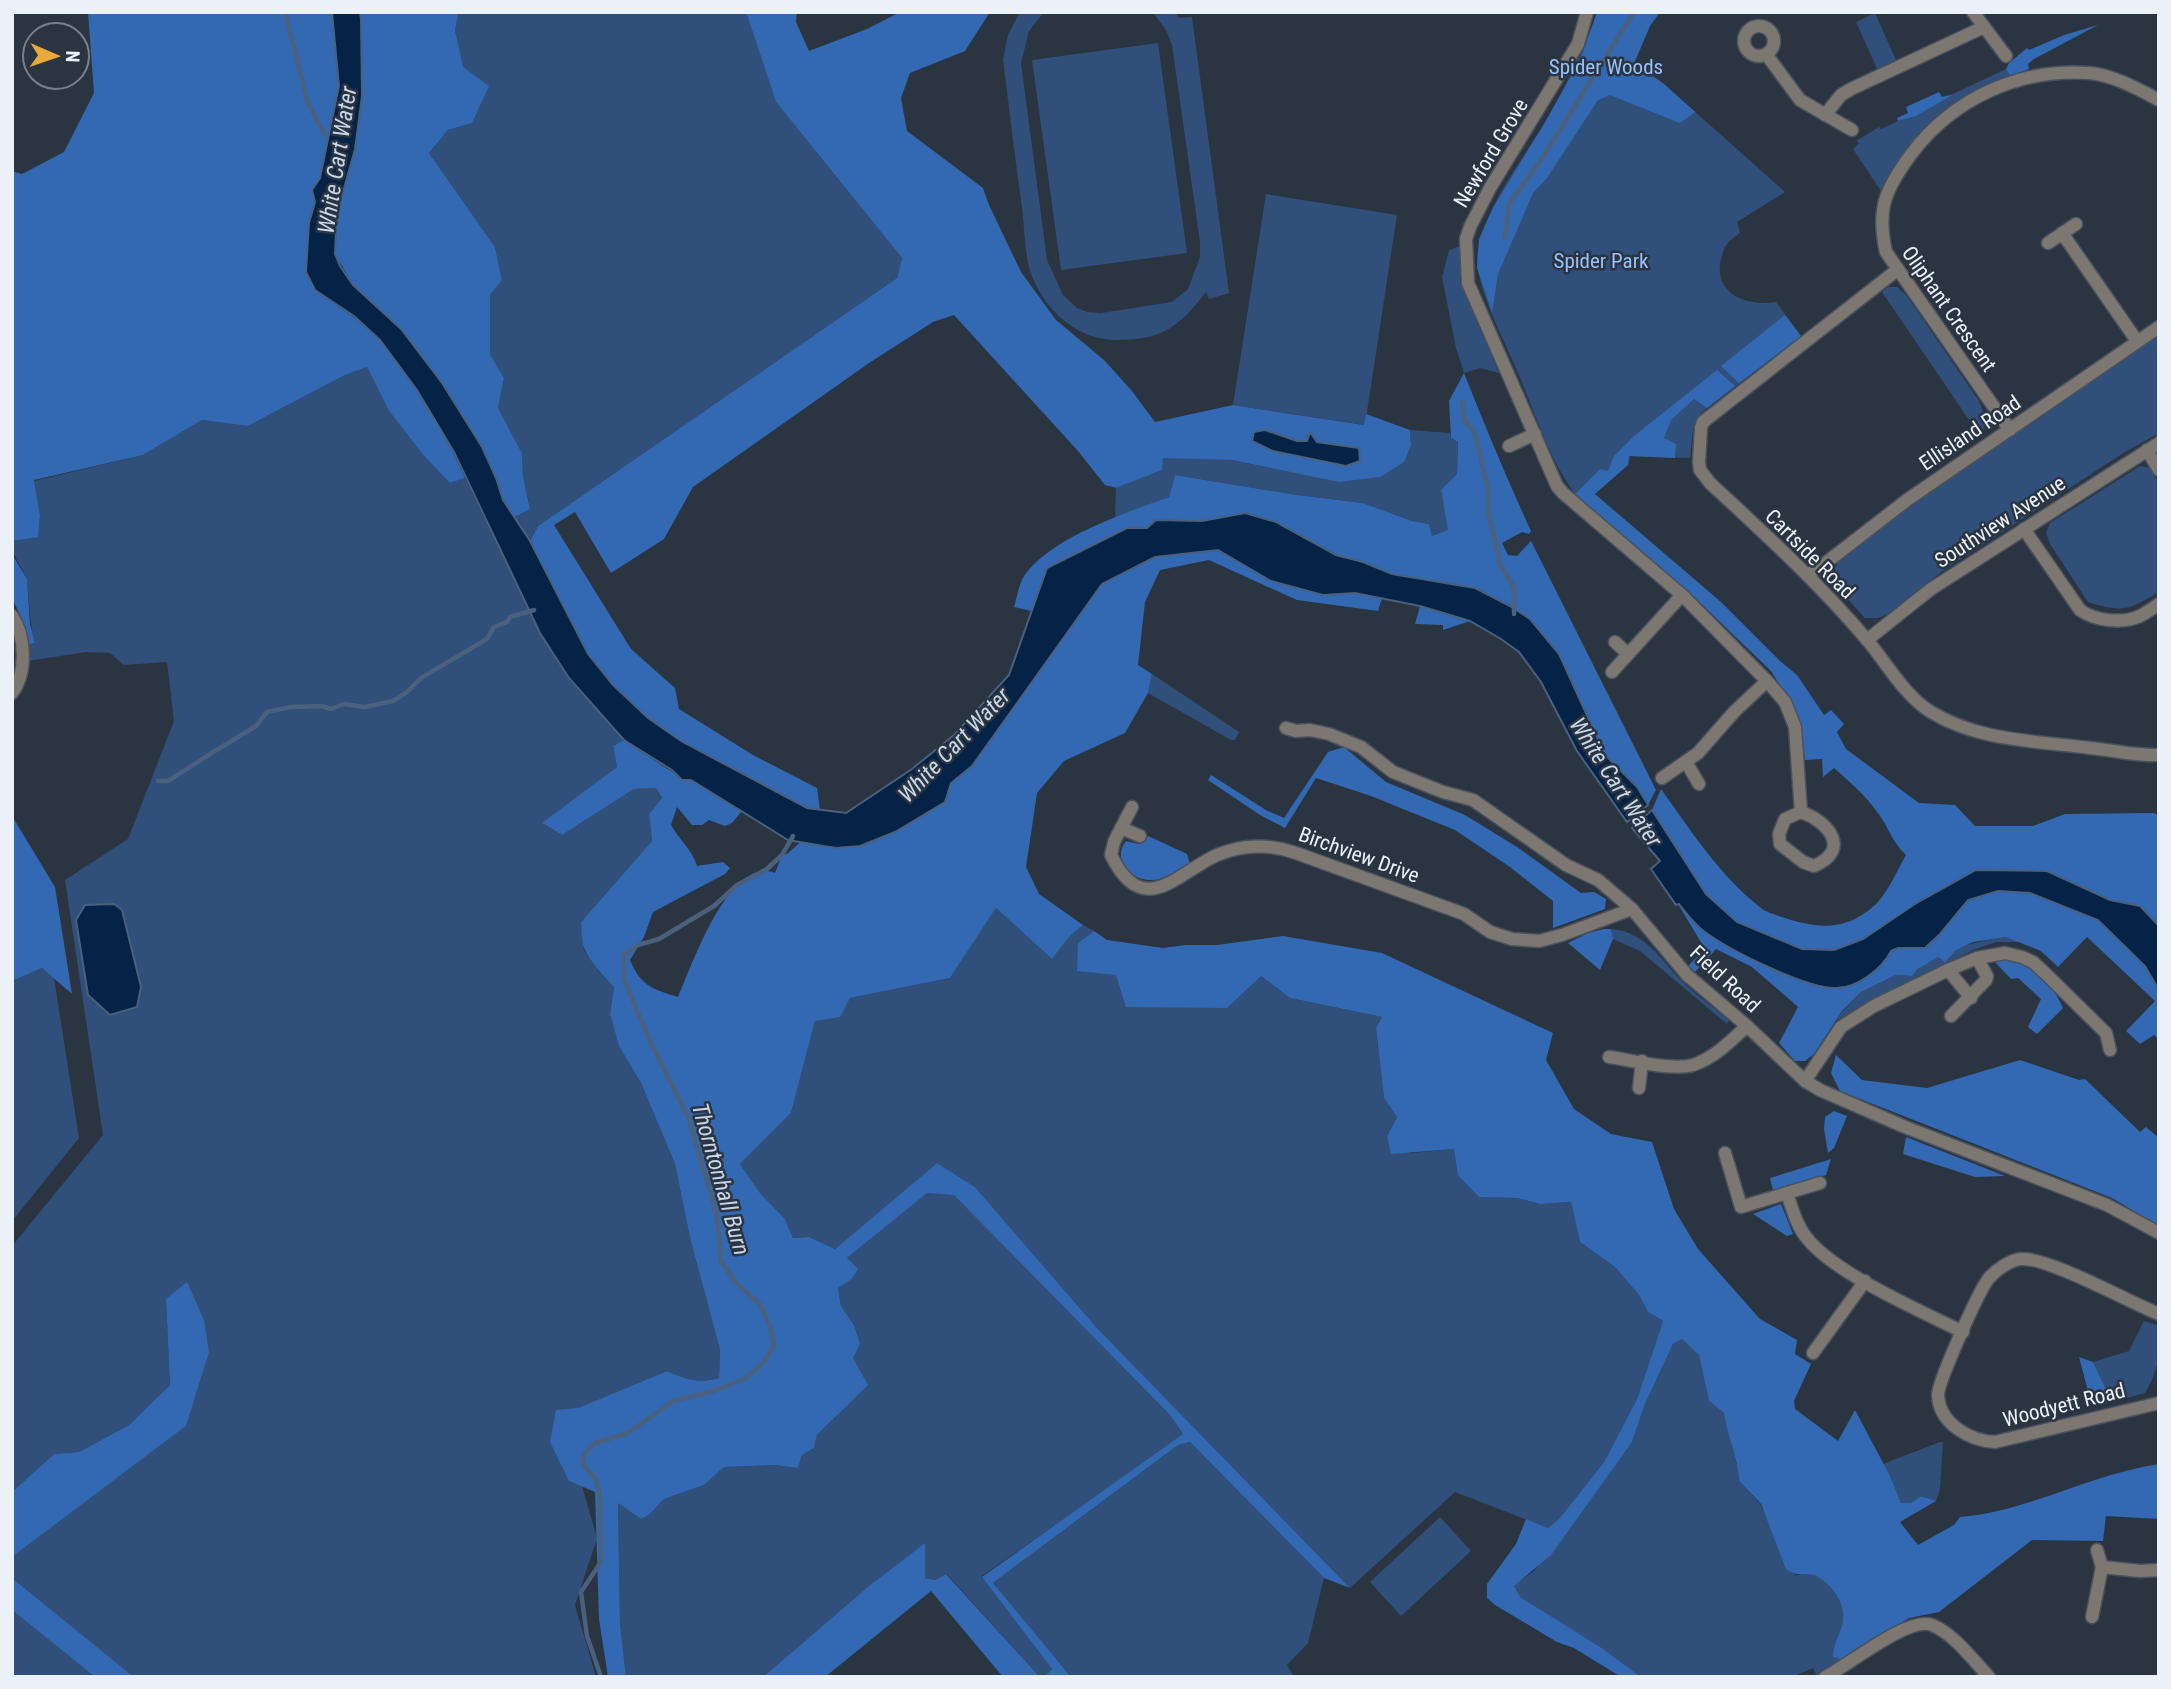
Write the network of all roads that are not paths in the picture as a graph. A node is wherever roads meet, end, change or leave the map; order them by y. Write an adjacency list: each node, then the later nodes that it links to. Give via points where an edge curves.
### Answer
1 (1587, 12): 18 (street, Newford Grove, via 1578,44 1490,188 1466,239 1468,283)
2 (1766, 12): 4 (street)
3 (1973, 12): 5 (street)
4 (1764, 26): 6 (street, via 1774,43); 6 (street, via 1751,27 1744,45 1753,55)
5 (1984, 27): 7 (street); 9 (street, via 1851,89)
6 (1766, 54): 9 (street, via 1800,100)
7 (2006, 56)
8 (2159, 100): 14 (street, Oliphant Crescent, via 2091,73 2056,74 1997,87 1947,115 1895,176 1884,202 1880,227 1886,252)
9 (1825, 115): 10 (street)
10 (1852, 130)
11 (2076, 224): 12 (street)
12 (2062, 233): 13 (street); 16 (street)
13 (2048, 243)
14 (1897, 270): 17 (street, Oliphant Crescent); 23 (street, Cartside Road, via 1709,416 1700,428 1699,462 1705,477)
15 (2159, 327): 16 (street, Ellisland Road)
16 (2137, 341): 17 (street, Ellisland Road)
17 (2010, 430): 23 (street, Ellisland Road)
18 (1535, 434): 19 (street); 24 (street, Newford Grove, via 1557,486 1568,499)
19 (1509, 446)
20 (2153, 446): 21 (street); 22 (street, Southview Avenue)
21 (2159, 470)
22 (2024, 529): 25 (street, via 2087,615 2128,620); 27 (street, Southview Avenue, via 1931,589)
23 (1807, 575): 27 (street, Cartside Road)
24 (1682, 595): 29 (street); 31 (street, Newford Grove)
25 (2159, 604)
26 (12, 616): 32 (street, via 20,636 23,667)
27 (1867, 640): 34 (street, Cartside Road, via 1928,710 1965,729)
28 (1615, 642): 29 (street)
29 (1629, 654): 30 (street)
30 (1612, 672)
31 (1767, 681): 35 (street); 39 (street, Newford Grove, via 1785,702 1795,727)
32 (12, 693)
33 (1286, 728): 42 (street, Field Road, via 1329,734 1361,747 1392,772 1473,800 1566,865 1598,880)
34 (2159, 755)
35 (1686, 762): 36 (street); 37 (street)
36 (1662, 778)
37 (1699, 784)
38 (1132, 807): 40 (street, Birchview Drive)
39 (1801, 812): 39 (street, via 1822,824 1835,841 1830,855 1814,866 1780,844 1785,819)
40 (1121, 828): 41 (street); 42 (street, Birchview Drive, via 1111,855 1126,877 1143,888 1172,883 1217,856 1263,846 1296,853 1464,914 1490,932 1512,939 1539,941)
41 (1140, 836)
42 (1632, 909): 47 (street, Field Road, via 1687,975)
43 (1977, 958): 44 (street); 45 (street, via 1987,976); 48 (street, via 2005,953 2033,962 2106,1033)
44 (1948, 970): 45 (street); 51 (street, via 1841,1027)
45 (1971, 998): 46 (street)
46 (1951, 1017)
47 (1747, 1026): 50 (street, via 1717,1053 1696,1064 1683,1067); 51 (street, Field Road)
48 (2110, 1050)
49 (1609, 1057): 50 (street)
50 (1642, 1061): 52 (street)
51 (1805, 1081): 56 (street, Field Road, via 1837,1099 2107,1205)
52 (1639, 1088)
53 (1725, 1153): 55 (street, via 1741,1207)
54 (1820, 1183): 55 (street)
55 (1787, 1193): 57 (street, via 1796,1221 1817,1250)
56 (2159, 1233)
57 (1865, 1282): 59 (street); 60 (street)
58 (2159, 1314): 59 (street, Woodyett Road, via 2043,1262 2020,1259 1989,1278)
59 (1963, 1332): 61 (street, Woodyett Road, via 1938,1395 1955,1426 1981,1441 2011,1439)
60 (1813, 1353)
61 (2159, 1403)
62 (2096, 1550): 63 (street)
63 (2102, 1567): 64 (street); 65 (street)
64 (2159, 1570)
65 (2092, 1617)
66 (1825, 1677): 67 (street, via 1903,1628 1929,1624 1947,1634)
67 (1989, 1677)

